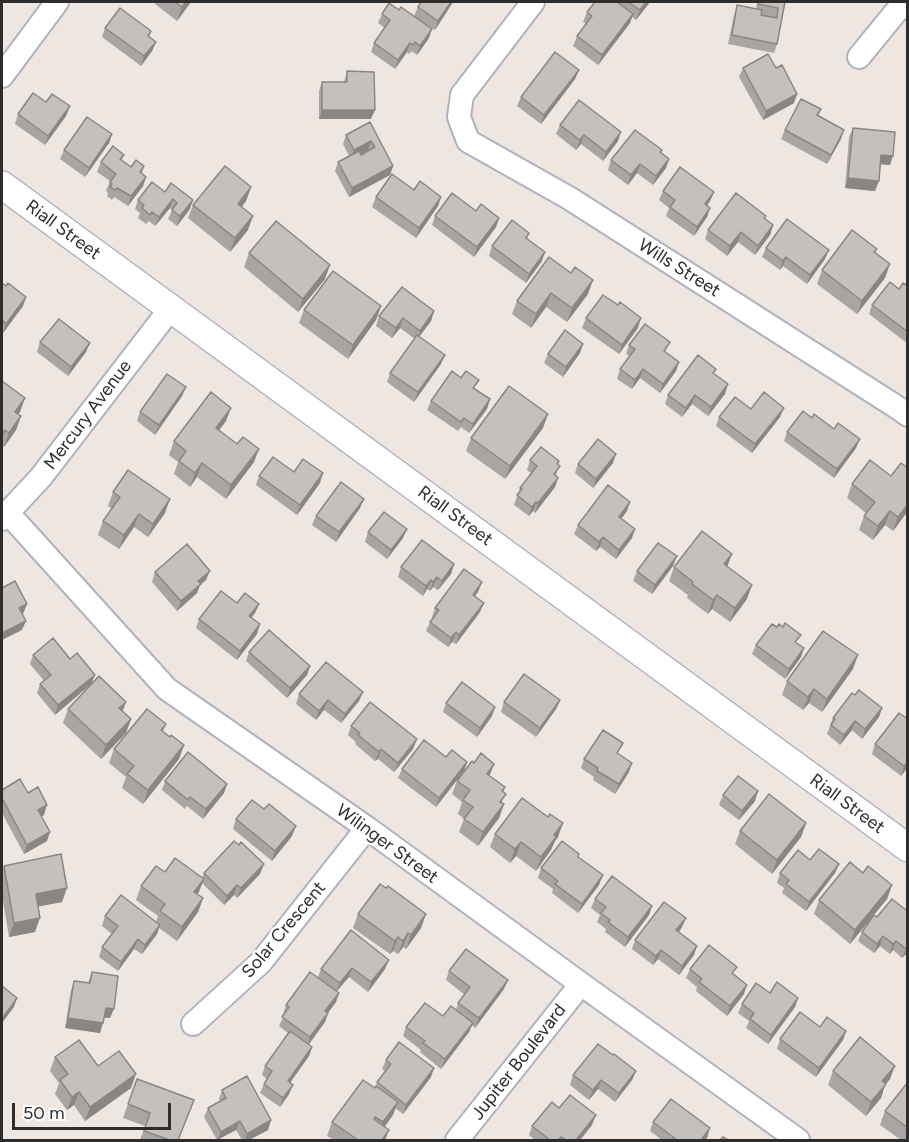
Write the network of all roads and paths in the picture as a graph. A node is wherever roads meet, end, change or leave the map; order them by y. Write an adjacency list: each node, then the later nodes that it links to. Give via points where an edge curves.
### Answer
1 (57, 2): 5 (street)
2 (533, 2): 8 (street, Wills Street, via 462,95 459,117 468,141 569,198)
3 (906, 2): 4 (street)
4 (860, 57)
5 (2, 76)
6 (2, 185): 7 (street, Riall Street)
7 (171, 308): 9 (street, Mercury Avenue, via 41,477); 11 (street, Riall Street)
8 (908, 415)
9 (5, 516): 10 (street, Wilinger Street, via 167,689)
10 (367, 828): 12 (street, Wilinger Street); 13 (street, Solar Crescent, via 261,962)
11 (908, 849)
12 (580, 984): 14 (street, Jupiter Boulevard); 15 (street, Wilinger Street)
13 (193, 1024)
14 (457, 1140)
15 (798, 1140)

